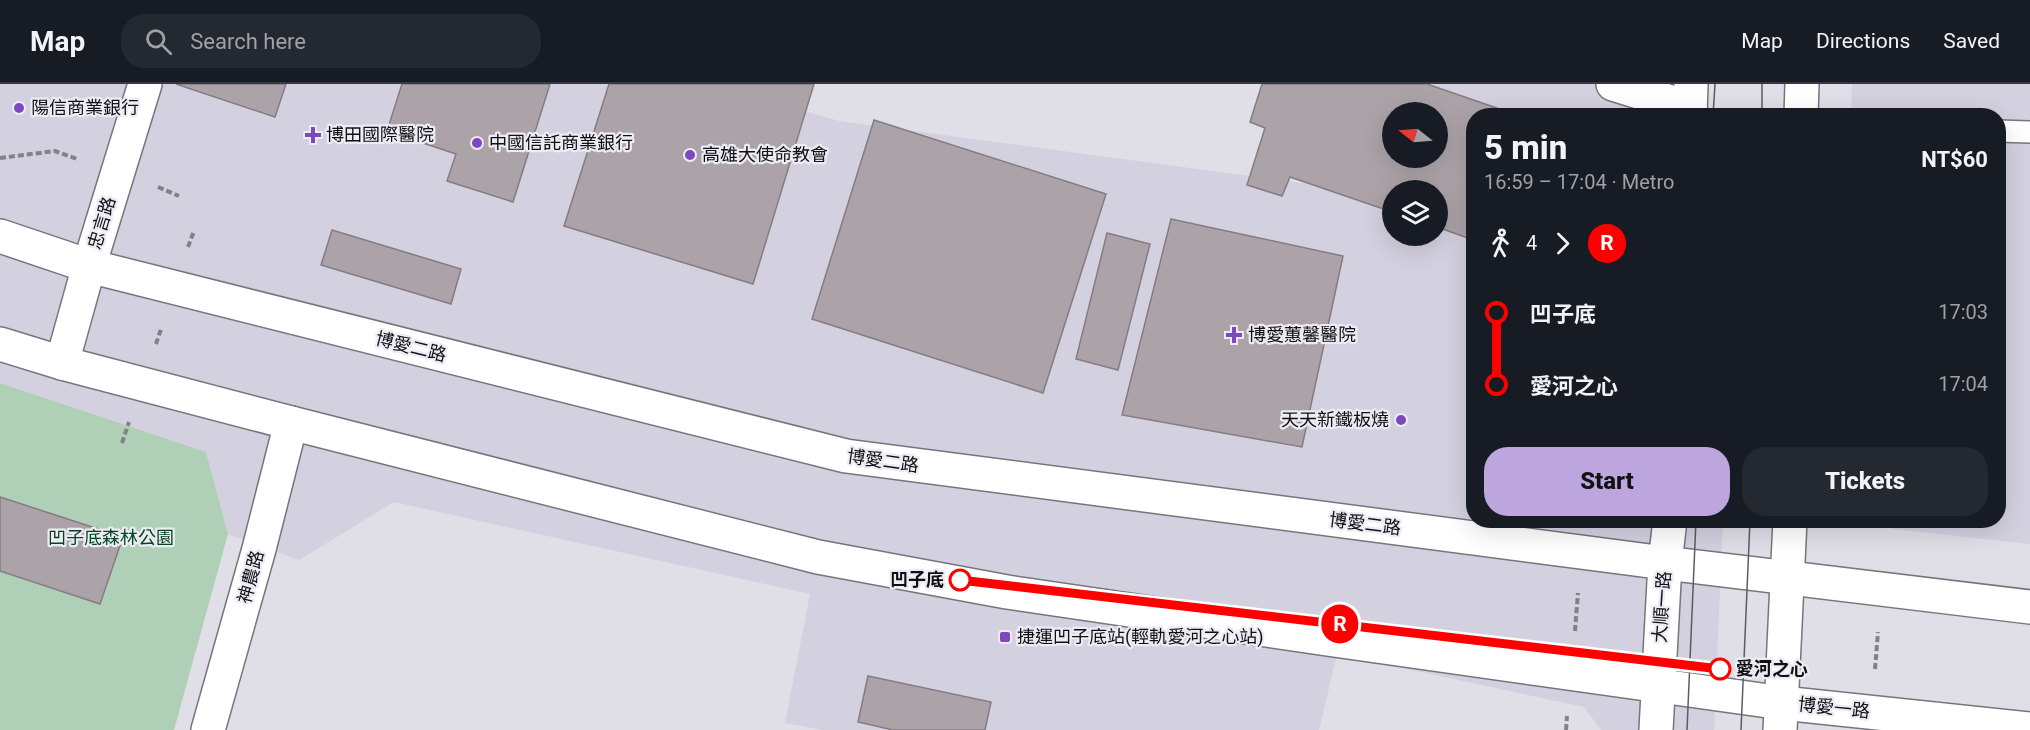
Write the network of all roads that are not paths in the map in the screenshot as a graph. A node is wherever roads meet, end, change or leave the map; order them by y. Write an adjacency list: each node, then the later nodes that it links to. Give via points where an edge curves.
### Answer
1 (145, 84): 9 (main road, 忠言路)
2 (1613, 84): 4 (main road)
3 (1802, 84): 5 (main road)
4 (1690, 103)
5 (1801, 108)
6 (2006, 131): 7 (lane)
7 (2030, 132)
8 (0, 236): 9 (main road, 博愛二路)
9 (89, 266): 11 (main road, 忠言路); 15 (main road, 博愛二路, via 846,456)
10 (0, 344): 11 (main road)
11 (62, 363): 12 (main road)
12 (291, 423): 18 (main road, via 818,557 1019,594); 21 (main road, 神農路)
13 (1669, 528): 15 (main road, 大順一路)
14 (1790, 528): 16 (main road)
15 (1665, 563): 16 (main road, 博愛二路); 18 (main road, 大順一路)
16 (1788, 578): 17 (main road); 19 (main road)
17 (2030, 607)
18 (1658, 685): 19 (main road); 22 (main road, 大順一路)
19 (1781, 716): 20 (main road, 博愛一路, via 1873,712)
20 (2030, 729)
21 (208, 730)
22 (1656, 730)

